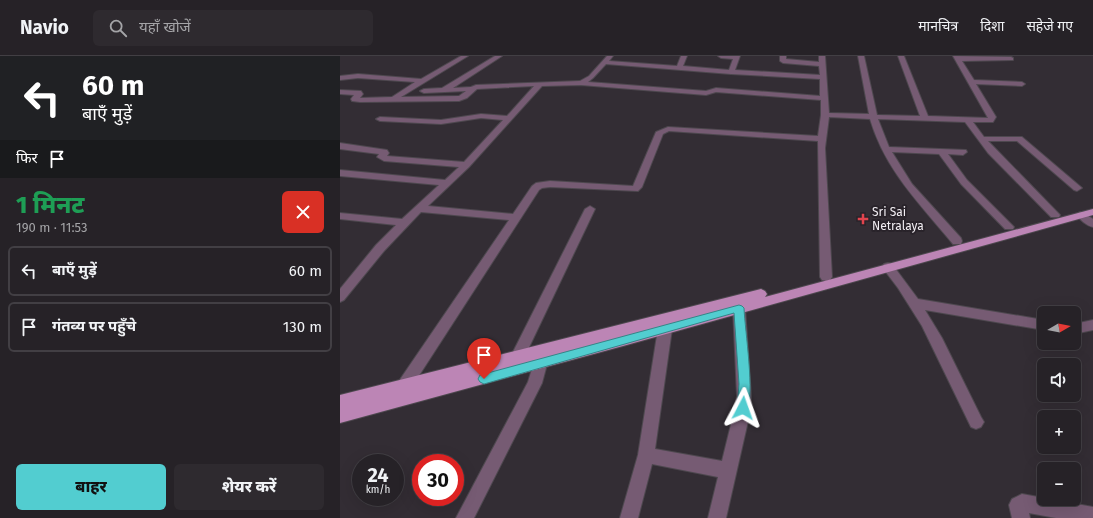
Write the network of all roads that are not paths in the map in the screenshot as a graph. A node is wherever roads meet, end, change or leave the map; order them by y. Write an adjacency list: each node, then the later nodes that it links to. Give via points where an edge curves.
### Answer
1 (465, 56): 17 (street)
2 (499, 56): 23 (street)
3 (684, 56): 13 (street)
4 (721, 56): 5 (street)
5 (736, 56): 14 (street)
6 (783, 56): 12 (street, via 783,61)
7 (861, 56): 29 (street)
8 (901, 56): 32 (street)
9 (957, 58): 11 (street); 18 (street)
10 (607, 59): 13 (street); 19 (street, via 595,76)
11 (1011, 59)
12 (823, 60): 15 (street)
13 (679, 68): 14 (street)
14 (731, 72): 15 (street)
15 (824, 77): 27 (street)
16 (340, 78): 17 (street, via 358,76)
17 (422, 81): 24 (street)
18 (972, 82): 21 (street); 33 (street, via 992,117 986,120)
19 (581, 83): 20 (street); 27 (street, via 706,93 716,90)
20 (540, 84): 22 (street); 30 (street)
21 (1022, 84)
22 (472, 89): 23 (street); 26 (street, via 467,96 459,99)
23 (443, 90): 24 (street)
24 (405, 91): 26 (street)
25 (340, 92): 26 (street, via 358,93 355,99 357,100)
26 (395, 98)
27 (824, 98): 28 (street)
28 (825, 115): 29 (street); 34 (street)
29 (873, 117): 32 (street); 37 (street)
30 (509, 118): 31 (street, via 480,116 441,122); 40 (street)
31 (380, 119)
32 (926, 119): 33 (street)
33 (966, 120): 35 (street)
34 (822, 139): 51 (street, via 662,130 637,188 543,184 535,188); 57 (street)
35 (981, 139): 43 (street, via 1019,139); 48 (street)
36 (340, 146): 40 (street, via 384,152 381,157 384,158)
37 (886, 149): 38 (street); 55 (street, via 909,186)
38 (941, 151): 39 (street); 54 (street, via 964,182)
39 (963, 152)
40 (466, 165): 42 (street)
41 (340, 173): 42 (street)
42 (448, 183): 45 (street)
43 (1077, 188)
44 (1093, 205): 48 (main road)
45 (420, 209): 51 (street); 52 (street)
46 (590, 210): 67 (street)
47 (1093, 212): 49 (main road)
48 (1055, 215): 54 (main road)
49 (1082, 215): 53 (street); 56 (main road)
50 (340, 216): 52 (street)
51 (515, 217): 68 (street)
52 (404, 223): 58 (street)
53 (1093, 224)
54 (1009, 227): 55 (main road)
55 (957, 241): 57 (main road)
56 (888, 267): 60 (street); 61 (main road)
57 (826, 277): 66 (main road)
58 (346, 285): 59 (street)
59 (340, 296)
60 (915, 303): 62 (street); 71 (street)
61 (739, 308): 65 (main road); 73 (street, via 744,396)
62 (1037, 324)
63 (1093, 325): 64 (street)
64 (1081, 328)
65 (665, 329): 66 (main road); 72 (street)
66 (542, 357): 67 (main road); 70 (main road); 75 (street, via 535,383)
67 (517, 358): 68 (main road)
68 (404, 386): 69 (main road)
69 (340, 402)
70 (340, 416)
71 (976, 422)
72 (646, 455): 73 (street); 76 (street)
73 (728, 470): 77 (street)
74 (1093, 516): 78 (street, via 1022,503 1018,505)
75 (465, 518)
76 (629, 518)
77 (717, 518)
78 (1021, 518)

